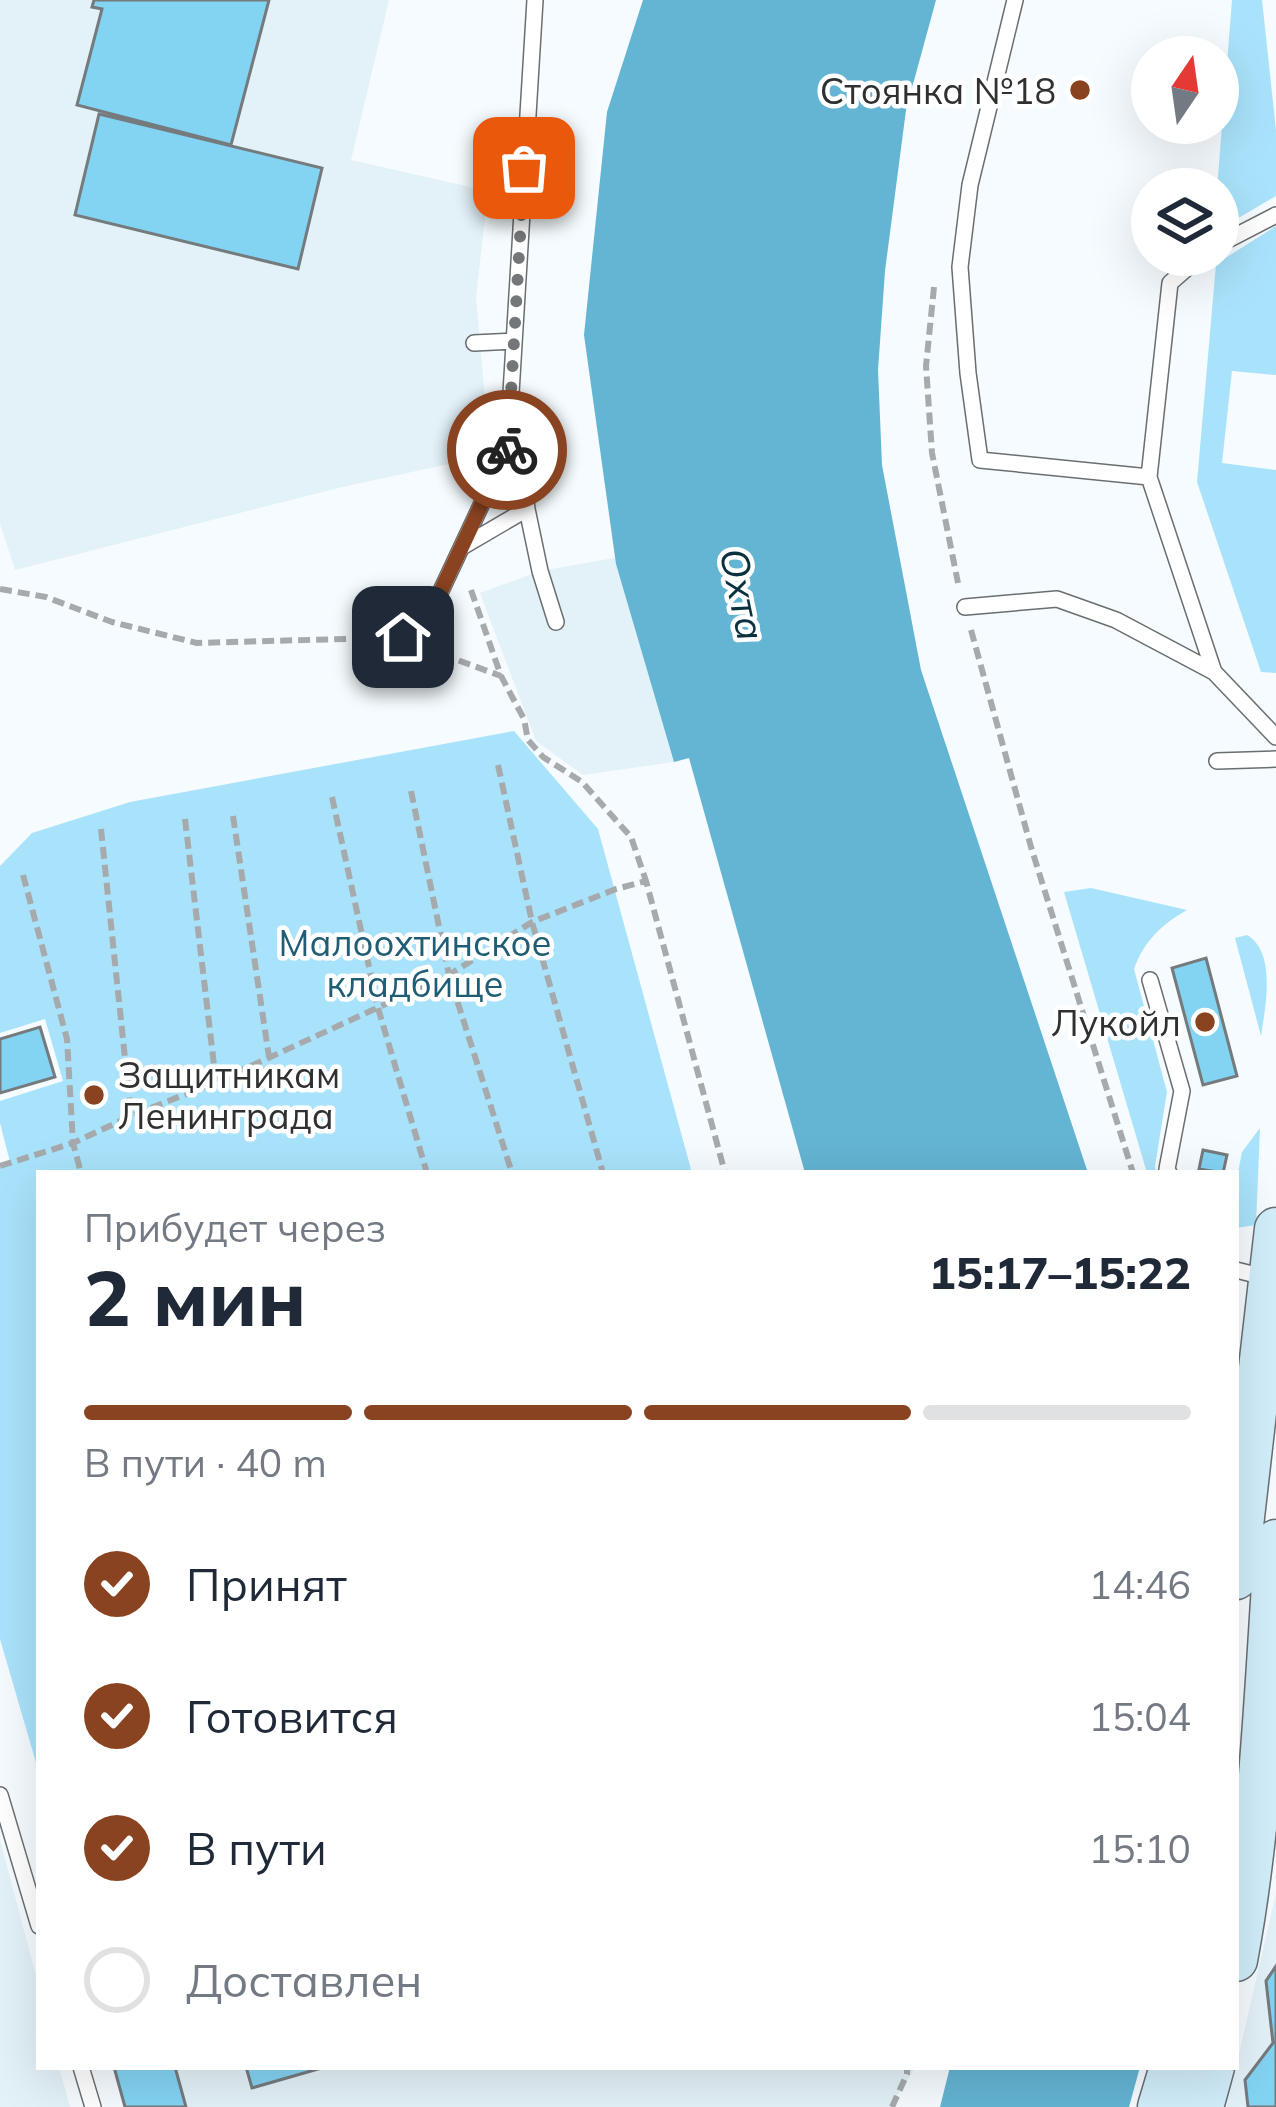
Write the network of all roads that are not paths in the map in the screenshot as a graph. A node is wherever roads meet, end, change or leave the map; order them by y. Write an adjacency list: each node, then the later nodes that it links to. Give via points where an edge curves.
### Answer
1 (535, 0): 6 (lane)
2 (1015, 0): 9 (lane, via 970,185 960,267 980,460)
3 (1276, 215): 4 (lane)
4 (1239, 234)
5 (1178, 276): 9 (lane, via 1170,283)
6 (514, 341): 7 (lane); 8 (lane)
7 (474, 343)
8 (516, 430): 10 (lane); 11 (lane)
9 (1149, 477): 15 (lane)
10 (527, 509): 11 (lane); 13 (lane)
11 (458, 549): 14 (lane, via 432,610)
12 (964, 607): 15 (lane, via 1057,599 1116,620)
13 (556, 622)
14 (403, 637)
15 (1214, 673): 16 (lane)
16 (1276, 736)
17 (1276, 759): 18 (lane)
18 (1217, 760)
19 (1150, 980): 20 (lane, via 1182,1091)
20 (1168, 1170)
21 (1276, 1228): 22 (street)
22 (1261, 1276): 23 (street)
23 (1239, 1535)
24 (1276, 1541): 26 (street)
25 (0, 1795): 27 (lane)
26 (1256, 1809): 28 (street)
27 (36, 1916)
28 (1239, 1943)
29 (82, 2070): 32 (lane)
30 (1170, 2070): 33 (street)
31 (1212, 2070): 34 (street)
32 (93, 2107)
33 (1159, 2107)
34 (1202, 2107)

